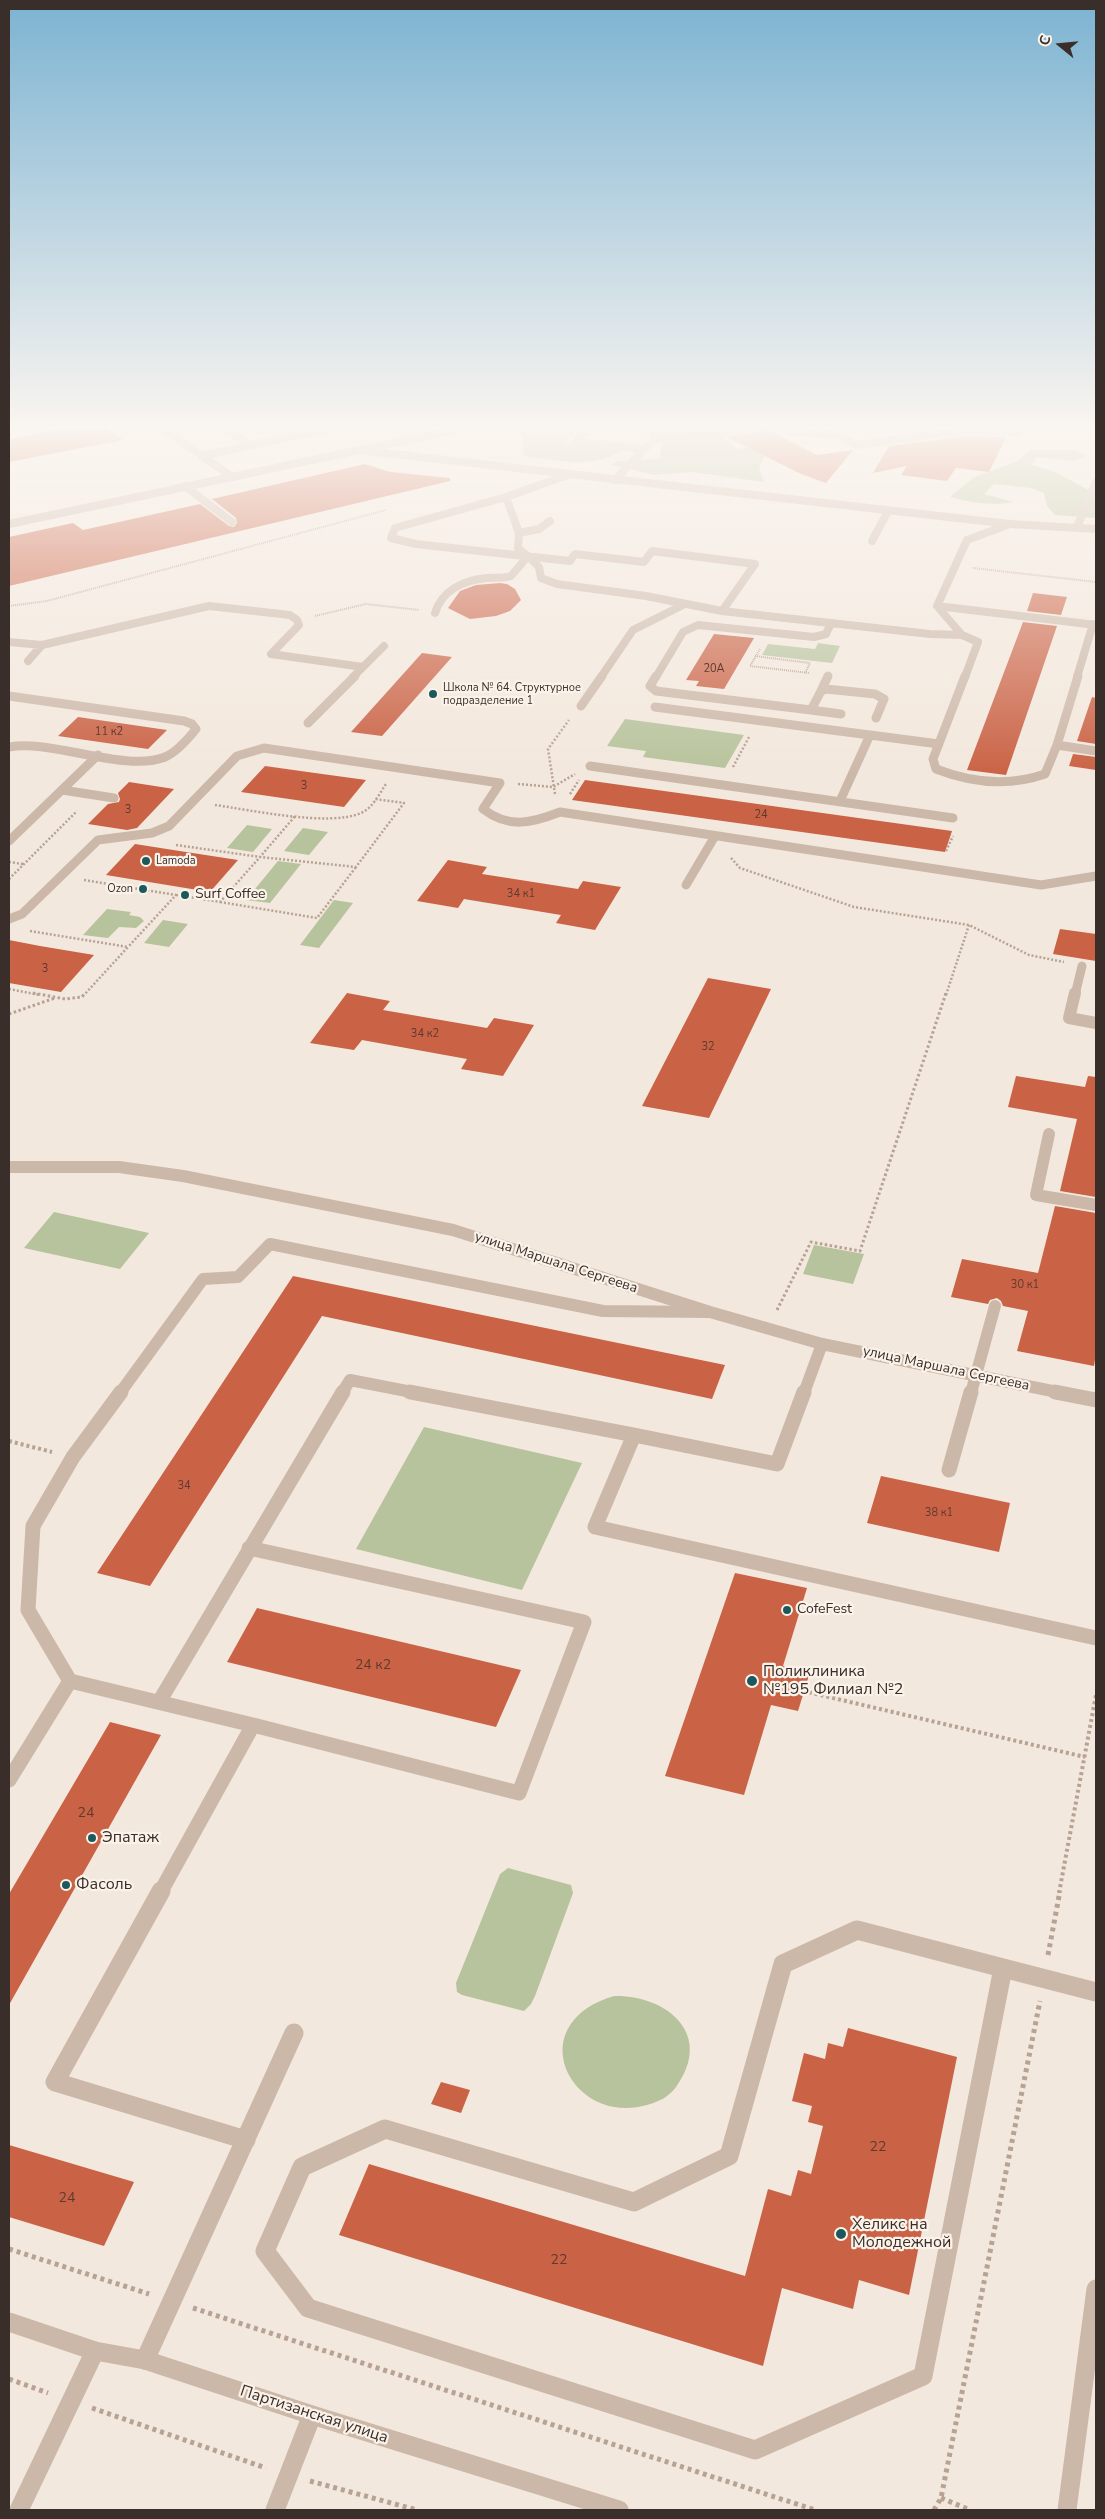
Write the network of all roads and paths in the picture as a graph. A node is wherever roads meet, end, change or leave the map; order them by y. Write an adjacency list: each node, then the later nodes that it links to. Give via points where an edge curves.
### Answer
1 (273, 541): 9 (path, via 47,601)
2 (402, 541): 5 (street)
3 (518, 541): 5 (street, via 518,548)
4 (967, 541): 6 (street)
5 (528, 556): 8 (street, via 539,567 541,578 557,584 646,596); 11 (street, via 570,561 575,554 644,562 652,552 755,564); 12 (street, via 511,576 486,578 445,593)
6 (956, 566): 7 (path); 10 (street)
7 (1096, 582)
8 (683, 605): 11 (street); 29 (street, via 632,630)
9 (9, 606)
10 (936, 606): 15 (street); 17 (street)
11 (722, 611): 14 (street)
12 (435, 612): 13 (path, via 366,604)
13 (297, 620): 19 (street, via 290,616 209,606); 23 (street, via 299,625 271,654)
14 (831, 623): 16 (street, via 826,634 819,637); 17 (street)
15 (1095, 624): 38 (street)
16 (768, 633): 21 (path); 31 (street, via 690,626 650,686 656,691)
17 (962, 635): 37 (street, via 978,642)
18 (9, 642): 19 (street)
19 (42, 645): 22 (street)
20 (384, 646): 23 (street)
21 (756, 656): 24 (path, via 810,663); 24 (path, via 750,666)
22 (28, 661)
23 (363, 667): 35 (street)
24 (805, 672): 25 (path)
25 (815, 674)
26 (828, 676): 27 (street)
27 (821, 691): 31 (street); 33 (street, via 834,689 880,695 884,701)
28 (9, 696): 41 (street, via 184,720 196,729 164,757 143,761)
29 (580, 706): 46 (path, via 548,749)
30 (655, 707): 34 (street)
31 (811, 710): 32 (street)
32 (841, 714)
33 (876, 718)
34 (759, 720): 36 (street); 45 (path)
35 (308, 723)
36 (870, 735): 37 (street); 52 (street)
37 (939, 744): 38 (street, via 933,760 936,769 964,778 1007,783 1045,774)
38 (1057, 745): 40 (street)
39 (9, 747): 41 (street, via 24,744)
40 (1096, 751)
41 (98, 755): 47 (street)
42 (590, 766): 45 (street); 46 (path)
43 (388, 782): 51 (path)
44 (500, 783): 46 (path); 53 (street, via 483,809 495,820 524,823); 63 (street, via 264,748 245,752 237,756 169,826 153,835 118,835 98,840)
45 (723, 785): 52 (street)
46 (553, 787): 53 (path)
47 (62, 790): 48 (street); 57 (street)
48 (94, 795): 50 (street); 61 (path)
49 (220, 797): 54 (path, via 213,804)
50 (114, 798)
51 (375, 799): 54 (path, via 367,810 352,816); 62 (path, via 404,803)
52 (840, 802): 55 (street)
53 (560, 812): 56 (street)
54 (296, 815): 59 (path)
55 (953, 818)
56 (716, 836): 64 (street, via 1041,885); 66 (street); 70 (path, via 740,868 854,907)
57 (9, 841)
58 (168, 843): 59 (path)
59 (260, 857): 62 (path); 68 (path)
60 (9, 862): 61 (path)
61 (24, 864): 65 (path)
62 (356, 866): 68 (path, via 317,918)
63 (59, 876): 67 (path); 69 (street, via 22,914)
64 (1096, 876)
65 (9, 879)
66 (686, 885)
67 (176, 895): 68 (path); 72 (path)
68 (220, 902)
69 (9, 919)
70 (969, 925): 73 (path, via 1029,955); 83 (path, via 860,1250 811,1242)
71 (29, 931): 72 (path)
72 (128, 947): 75 (path, via 82,997)
73 (1082, 966): 77 (street, via 1069,1018)
74 (9, 989): 75 (path)
75 (57, 997): 76 (path)
76 (9, 1014)
77 (1096, 1023)
78 (1049, 1134): 80 (street, via 1036,1195)
79 (9, 1167): 82 (street, улица Маршала Сергеева, via 119,1167 183,1176 387,1216 461,1233)
80 (1096, 1205)
81 (995, 1306): 85 (street)
82 (710, 1312): 83 (street, улица Маршала Сергеева); 89 (street, via 602,1311 270,1244 238,1277 203,1279)
83 (767, 1328): 84 (street, улица Маршала Сергеева)
84 (822, 1344): 85 (street, улица Маршала Сергеева); 87 (street, via 777,1464)
85 (975, 1376): 86 (street, улица Маршала Сергеева); 90 (street)
86 (1096, 1400)
87 (634, 1435): 91 (street, via 350,1380); 92 (street, via 594,1527)
88 (9, 1442): 89 (path)
89 (73, 1457): 93 (street, via 33,1526 28,1610)
90 (949, 1470)
91 (249, 1548): 96 (street); 97 (street, via 584,1622 519,1793)
92 (1096, 1638)
93 (70, 1682): 96 (street); 99 (street)
94 (803, 1691): 98 (path)
95 (1096, 1696): 98 (path)
96 (160, 1702): 97 (street)
97 (253, 1725): 104 (street, via 55,2082)
98 (1085, 1757): 101 (path)
99 (9, 1780)
100 (1003, 1967): 100 (street, via 924,2376 755,2450 308,2308 265,2251 302,2167 385,2129 634,2202 729,2156 783,1964 857,1930); 101 (street)
101 (1044, 1978): 102 (street); 115 (path)
102 (1096, 1992)
103 (294, 2033): 104 (street)
104 (246, 2140): 107 (street)
105 (9, 2249): 107 (path)
106 (1096, 2288): 123 (street)
107 (174, 2302): 110 (street); 120 (path)
108 (9, 2322): 109 (street, Партизанская улица)
109 (95, 2351): 110 (street, Партизанская улица); 112 (street)
110 (145, 2360): 113 (street, Партизанская улица)
111 (9, 2379): 112 (path)
112 (71, 2400): 114 (path); 116 (street)
113 (312, 2416): 114 (street); 119 (street, Партизанская улица)
114 (289, 2476): 117 (street); 118 (path)
115 (941, 2498): 121 (path); 122 (path)
116 (19, 2510)
117 (275, 2510)
118 (417, 2510)
119 (619, 2510)
120 (816, 2510)
121 (934, 2510)
122 (970, 2510)
123 (1067, 2510)

